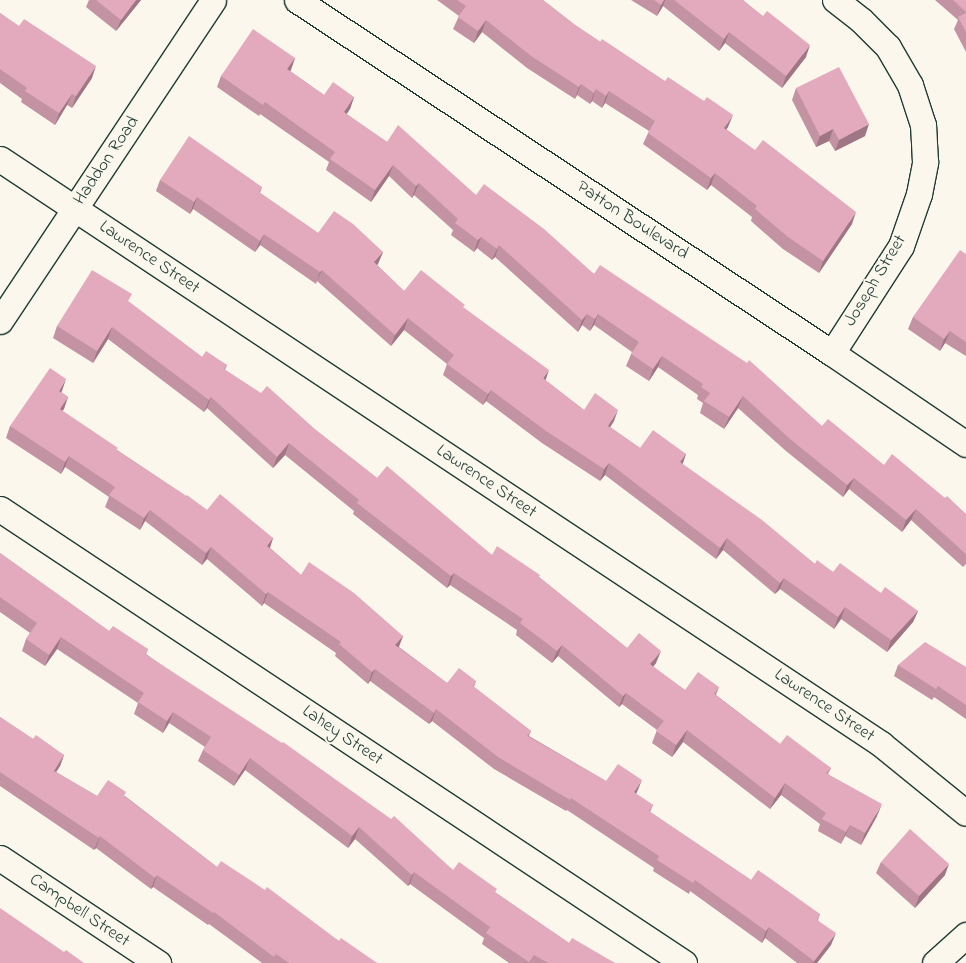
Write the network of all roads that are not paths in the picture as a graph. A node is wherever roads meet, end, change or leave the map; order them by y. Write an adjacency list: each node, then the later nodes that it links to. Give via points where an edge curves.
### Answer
1 (213, 0): 5 (street, Haddon Road)
2 (297, 0): 7 (street, Patton Boulevard)
3 (835, 0): 7 (street, Joseph Street, via 888,47 910,84 923,125 925,162 919,194 901,246)
4 (0, 159): 5 (street, Lawrence Street)
5 (75, 209): 6 (street, Haddon Road); 10 (street, Lawrence Street, via 881,744)
6 (0, 321)
7 (832, 353): 8 (street, Patton Boulevard)
8 (966, 444)
9 (0, 509): 14 (street, Lahey Street)
10 (966, 813)
11 (0, 858): 13 (street, Campbell Street)
12 (966, 935): 15 (street)
13 (158, 963)
14 (684, 963)
15 (935, 963)

